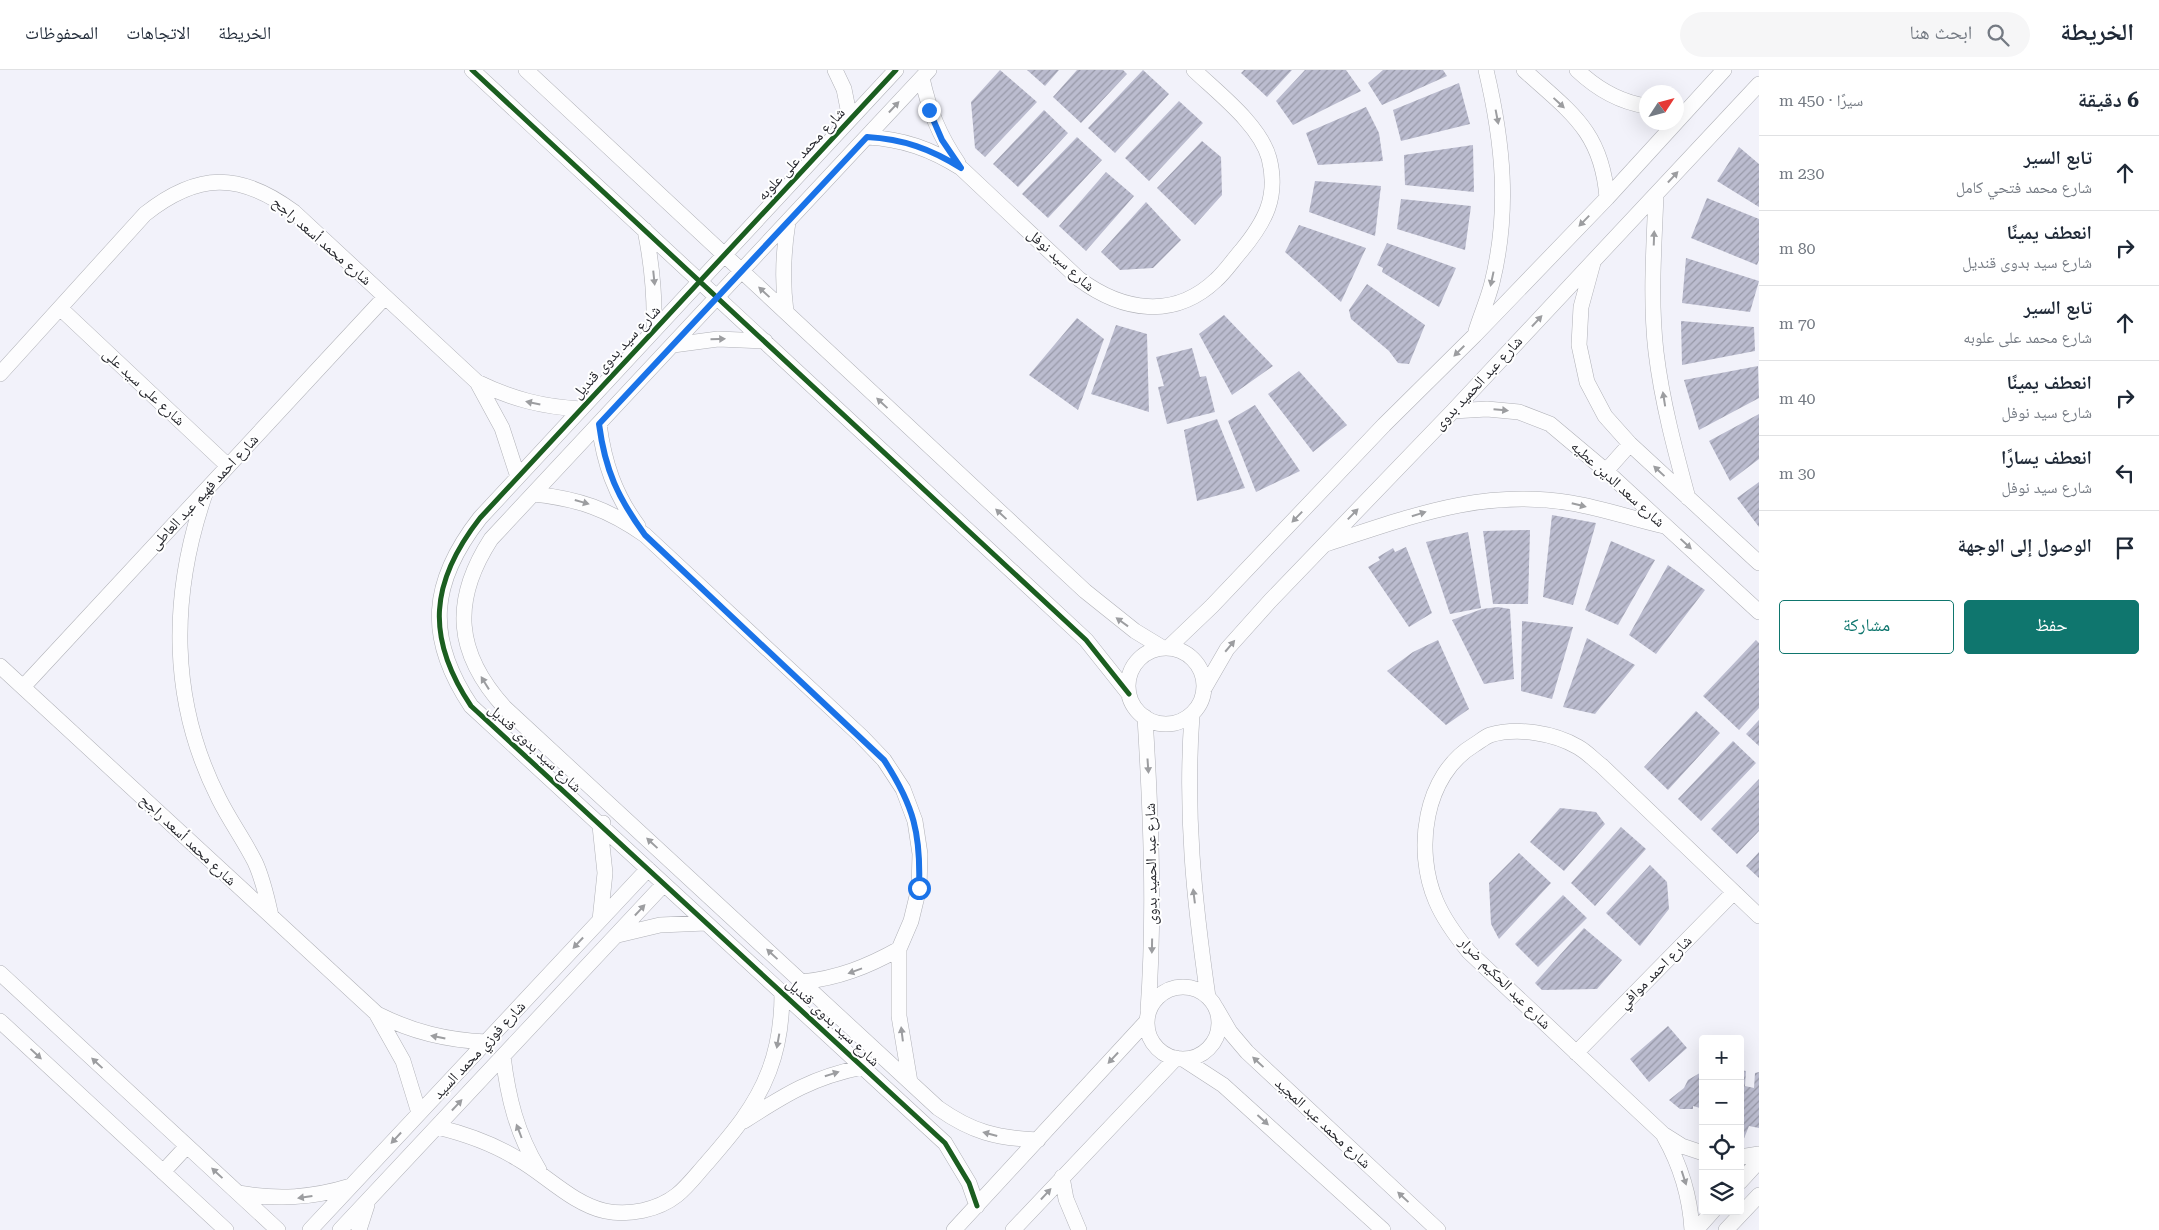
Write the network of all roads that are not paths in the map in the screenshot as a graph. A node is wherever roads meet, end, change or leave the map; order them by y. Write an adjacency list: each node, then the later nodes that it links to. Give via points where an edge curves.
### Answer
1 (472, 70): 21 (street)
2 (526, 70): 22 (street)
3 (835, 70): 14 (street, via 844,89)
4 (896, 70): 14 (street, شارع محمد على علوبه)
5 (1194, 70): 17 (street, شارع سيد نوفل, via 1258,136 1269,157 1273,181 1270,205 1260,227 1216,280 1196,295 1173,304 1148,308 1123,304 1099,294)
6 (1486, 70): 31 (street, one-way to 31, via 1498,120 1503,175 1501,229 1492,283)
7 (1524, 70): 19 (street, one-way to 19, via 1585,128 1600,157)
8 (1577, 70): 12 (street, via 1588,81 1612,95)
9 (1724, 70): 13 (street)
10 (925, 74): 16 (street, one-way to 10); 17 (street, شارع سيد نوفل, via 929,110 942,140)
11 (1759, 84): 18 (street, شارع عبد الحميد بدوى, one-way to 11)
12 (1639, 104)
13 (1684, 108)
14 (850, 119): 22 (street, شارع محمد على علوبه)
15 (1665, 130): 19 (street)
16 (867, 137): 17 (street, شارع سيد نوفل, via 917,144); 20 (street)
17 (961, 168)
18 (1656, 195): 23 (street, شارع عبد الحميد بدوى); 45 (street, one-way to 18, via 1668,426 1656,352 1653,276)
19 (1607, 198): 31 (street, one-way to 31)
20 (788, 222): 24 (street); 29 (street, via 782,282)
21 (645, 230): 25 (street); 30 (street, one-way to 30, via 655,296)
22 (724, 255): 24 (street); 25 (street, شارع سيد بدوى قنديل)
23 (1593, 260): 37 (street, شارع عبد الحميد بدوى, one-way to 23); 39 (street, via 1581,308 1579,345 1587,382 1604,416)
24 (742, 271): 27 (street, شارع سيد بدوى قنديل); 29 (street, one-way to 24)
25 (700, 281): 27 (street); 30 (street, شارع سيد بدوى قنديل)
26 (385, 297): 28 (street, شارع محمد أسعد راجح, via 294,212 272,196 246,186 219,182 192,186 167,197 145,214); 35 (street, شارع محمد أسعد راجح); 40 (street, شارع احمد فهيم عبد العاطى)
27 (717, 298): 32 (street); 33 (street, شارع سيد بدوى قنديل)
28 (60, 308): 34 (street, شارع محمد أسعد راجح); 40 (street, شارع على سيد على)
29 (786, 312): 51 (street, one-way to 29, via 1135,630 1084,592)
30 (654, 330): 36 (street, شارع سيد بدوى قنديل)
31 (1475, 335): 51 (street, one-way to 51, via 1384,425 1212,606)
32 (765, 342): 33 (street, one-way to 32, via 718,339); 55 (street, via 1086,640)
33 (673, 345): 38 (street, شارع سيد بدوى قنديل)
34 (0, 374)
35 (477, 382): 36 (street, شارع محمد أسعد راجح, one-way to 35, via 528,402); 42 (street, شارع محمد أسعد راجح, via 502,428)
36 (582, 408): 42 (street, شارع سيد بدوى قنديل)
37 (1453, 411): 41 (street, شارع سعد الدين عطيه, one-way to 41, via 1487,409 1519,412 1550,424); 48 (street, شارع عبد الحميد بدوى, one-way to 37)
38 (599, 424): 44 (street, شارع سيد بدوى قنديل); 47 (street, via 603,455 612,484)
39 (1630, 444): 41 (street); 45 (street, one-way to 39)
40 (228, 466): 43 (street, شارع احمد فهيم عبد العاطى)
41 (1606, 471): 46 (street, شارع سعد الدين عطيه)
42 (518, 477): 59 (street, شارع سيد بدوى قنديل, via 480,518 449,564 439,613 441,638 457,685 472,706)
43 (207, 488): 53 (street, شارع احمد فهيم عبد العاطى); 63 (street, via 192,532 183,576 179,622 181,668 188,713 201,757 219,799 255,863)
44 (534, 494): 47 (street, one-way to 47, via 564,497 593,505); 58 (street, شارع سيد بدوى قنديل, one-way to 44, via 487,688 466,639 464,612 467,586 477,561 491,539)
45 (1688, 498): 49 (street)
46 (1667, 527): 48 (street, one-way to 46, via 1424,512 1473,501 1523,498 1572,503); 50 (street, شارع سعد الدين عطيه, one-way to 50)
47 (645, 535): 68 (street, via 861,736 884,760 903,789 915,820 920,854 919,888 911,921)
48 (1323, 546): 54 (street, شارع عبد الحميد بدوى, one-way to 48, via 1227,649)
49 (1759, 563)
50 (1759, 612)
51 (1166, 648): 54 (street, via 1180,650 1194,660 1203,676); 55 (street, via 1153,650 1136,663 1128,683)
52 (0, 666): 53 (street, شارع محمد أسعد راجح)
53 (23, 687): 63 (street, شارع محمد أسعد راجح)
54 (1204, 687): 56 (street, via 1201,702)
55 (1129, 694): 57 (street, via 1132,703)
56 (1192, 715): 57 (street, via 1169,724 1156,723); 72 (street, one-way to 56, via 1193,883 1189,827 1188,770)
57 (1145, 717): 74 (street, شارع عبد الحميد بدوى, one-way to 74, via 1153,892)
58 (615, 808): 59 (street); 70 (street, شارع سيد بدوى قنديل, one-way to 58)
59 (600, 826): 60 (street, شارع سيد بدوى قنديل); 65 (street, via 605,873)
60 (648, 869): 61 (street, شارع سيد بدوى قنديل); 65 (street, شارع فوزي محمد السيد)
61 (664, 884): 66 (street, شارع سيد بدوى قنديل); 67 (street, شارع فوزي محمد السيد, one-way to 61)
62 (1734, 892): 64 (street, شارع عبد الحكيم ضرار); 77 (street, شارع احمد موافي); 77 (street, شارع عبد الحكيم ضرار, via 1578,747 1550,735 1520,731 1490,735 1462,752 1441,778 1430,809 1425,840 1436,900 1450,928 1469,952)
63 (271, 916): 73 (street, شارع محمد أسعد راجح)
64 (1759, 916)
65 (600, 920): 76 (street, شارع فوزي محمد السيد, one-way to 76)
66 (706, 923): 67 (street, via 660,925); 71 (street, شارع سيد بدوى قنديل)
67 (616, 935): 78 (street, شارع فوزي محمد السيد)
68 (898, 949): 70 (street, one-way to 70, via 853,972); 81 (street, one-way to 68, via 899,1016)
69 (0, 973): 89 (street, one-way to 69)
70 (802, 982): 81 (street, شارع سيد بدوى قنديل)
71 (782, 993): 80 (street, شارع سيد بدوى قنديل); 83 (street, one-way to 83, via 782,1020 777,1046 769,1072)
72 (1212, 1002): 74 (street, via 1192,988 1174,987 1154,1000); 79 (street, via 1219,1020 1213,1043 1205,1052); 113 (street, شارع محمد عبد المجيد, one-way to 72, via 1247,1052)
73 (376, 1013): 76 (street, شارع محمد أسعد راجح, one-way to 73, via 429,1035); 82 (street, شارع محمد أسعد راجح, via 403,1061)
74 (1147, 1017): 79 (street, via 1148,1035 1155,1046 1164,1054); 87 (street, one-way to 87)
75 (0, 1021): 94 (street, one-way to 94)
76 (486, 1042): 82 (street, شارع فوزي محمد السيد)
77 (1576, 1052): 86 (street, شارع عبد الحكيم ضرار)
78 (503, 1056): 85 (street, شارع فوزي محمد السيد, one-way to 78); 95 (street, one-way to 78, via 525,1148 514,1118)
79 (1179, 1059): 96 (street); 112 (street, one-way to 112, via 1230,1090)
80 (863, 1067): 83 (street, one-way to 80, via 811,1081); 88 (street, شارع سيد بدوى قنديل)
81 (910, 1082): 84 (street, شارع سيد بدوى قنديل)
82 (419, 1113): 98 (street, شارع فوزي محمد السيد, one-way to 98)
83 (743, 1122): 95 (street, via 677,1195 654,1208 630,1213 605,1211 581,1202)
84 (961, 1124): 87 (street, شارع سيد بدوى قنديل, one-way to 84, via 987,1134); 88 (street, via 953,1139)
85 (437, 1127): 95 (street, via 492,1145); 101 (street, شارع فوزي محمد السيد)
86 (1663, 1134): 90 (street, شارع عبد الحكيم ضرار); 114 (street, شارع عبد الحكيم ضرار, one-way to 114, via 1685,1182)
87 (1038, 1140): 102 (street)
88 (945, 1144): 102 (street, شارع سيد بدوى قنديل, via 969,1183)
89 (187, 1146): 94 (street); 99 (street, one-way to 89)
90 (1699, 1152)
91 (1759, 1154): 92 (street)
92 (1744, 1156)
93 (1759, 1161): 97 (street)
94 (163, 1172): 104 (street)
95 (542, 1174)
96 (1062, 1177): 110 (street, one-way to 96); 111 (street, via 1066,1199)
97 (1744, 1178)
98 (352, 1185): 99 (street, one-way to 99, via 296,1198); 106 (street, شارع فوزي محمد السيد)
99 (238, 1193): 105 (street)
100 (1759, 1195): 115 (street)
101 (368, 1200): 107 (street, شارع فوزي محمد السيد); 108 (street)
102 (977, 1206): 109 (street)
103 (1709, 1215): 114 (street)
104 (226, 1230)
105 (278, 1230)
106 (310, 1230)
107 (340, 1230)
108 (359, 1230)
109 (954, 1230)
110 (1013, 1230)
111 (1079, 1230)
112 (1383, 1230)
113 (1438, 1230)
114 (1694, 1230)
115 (1726, 1230)

